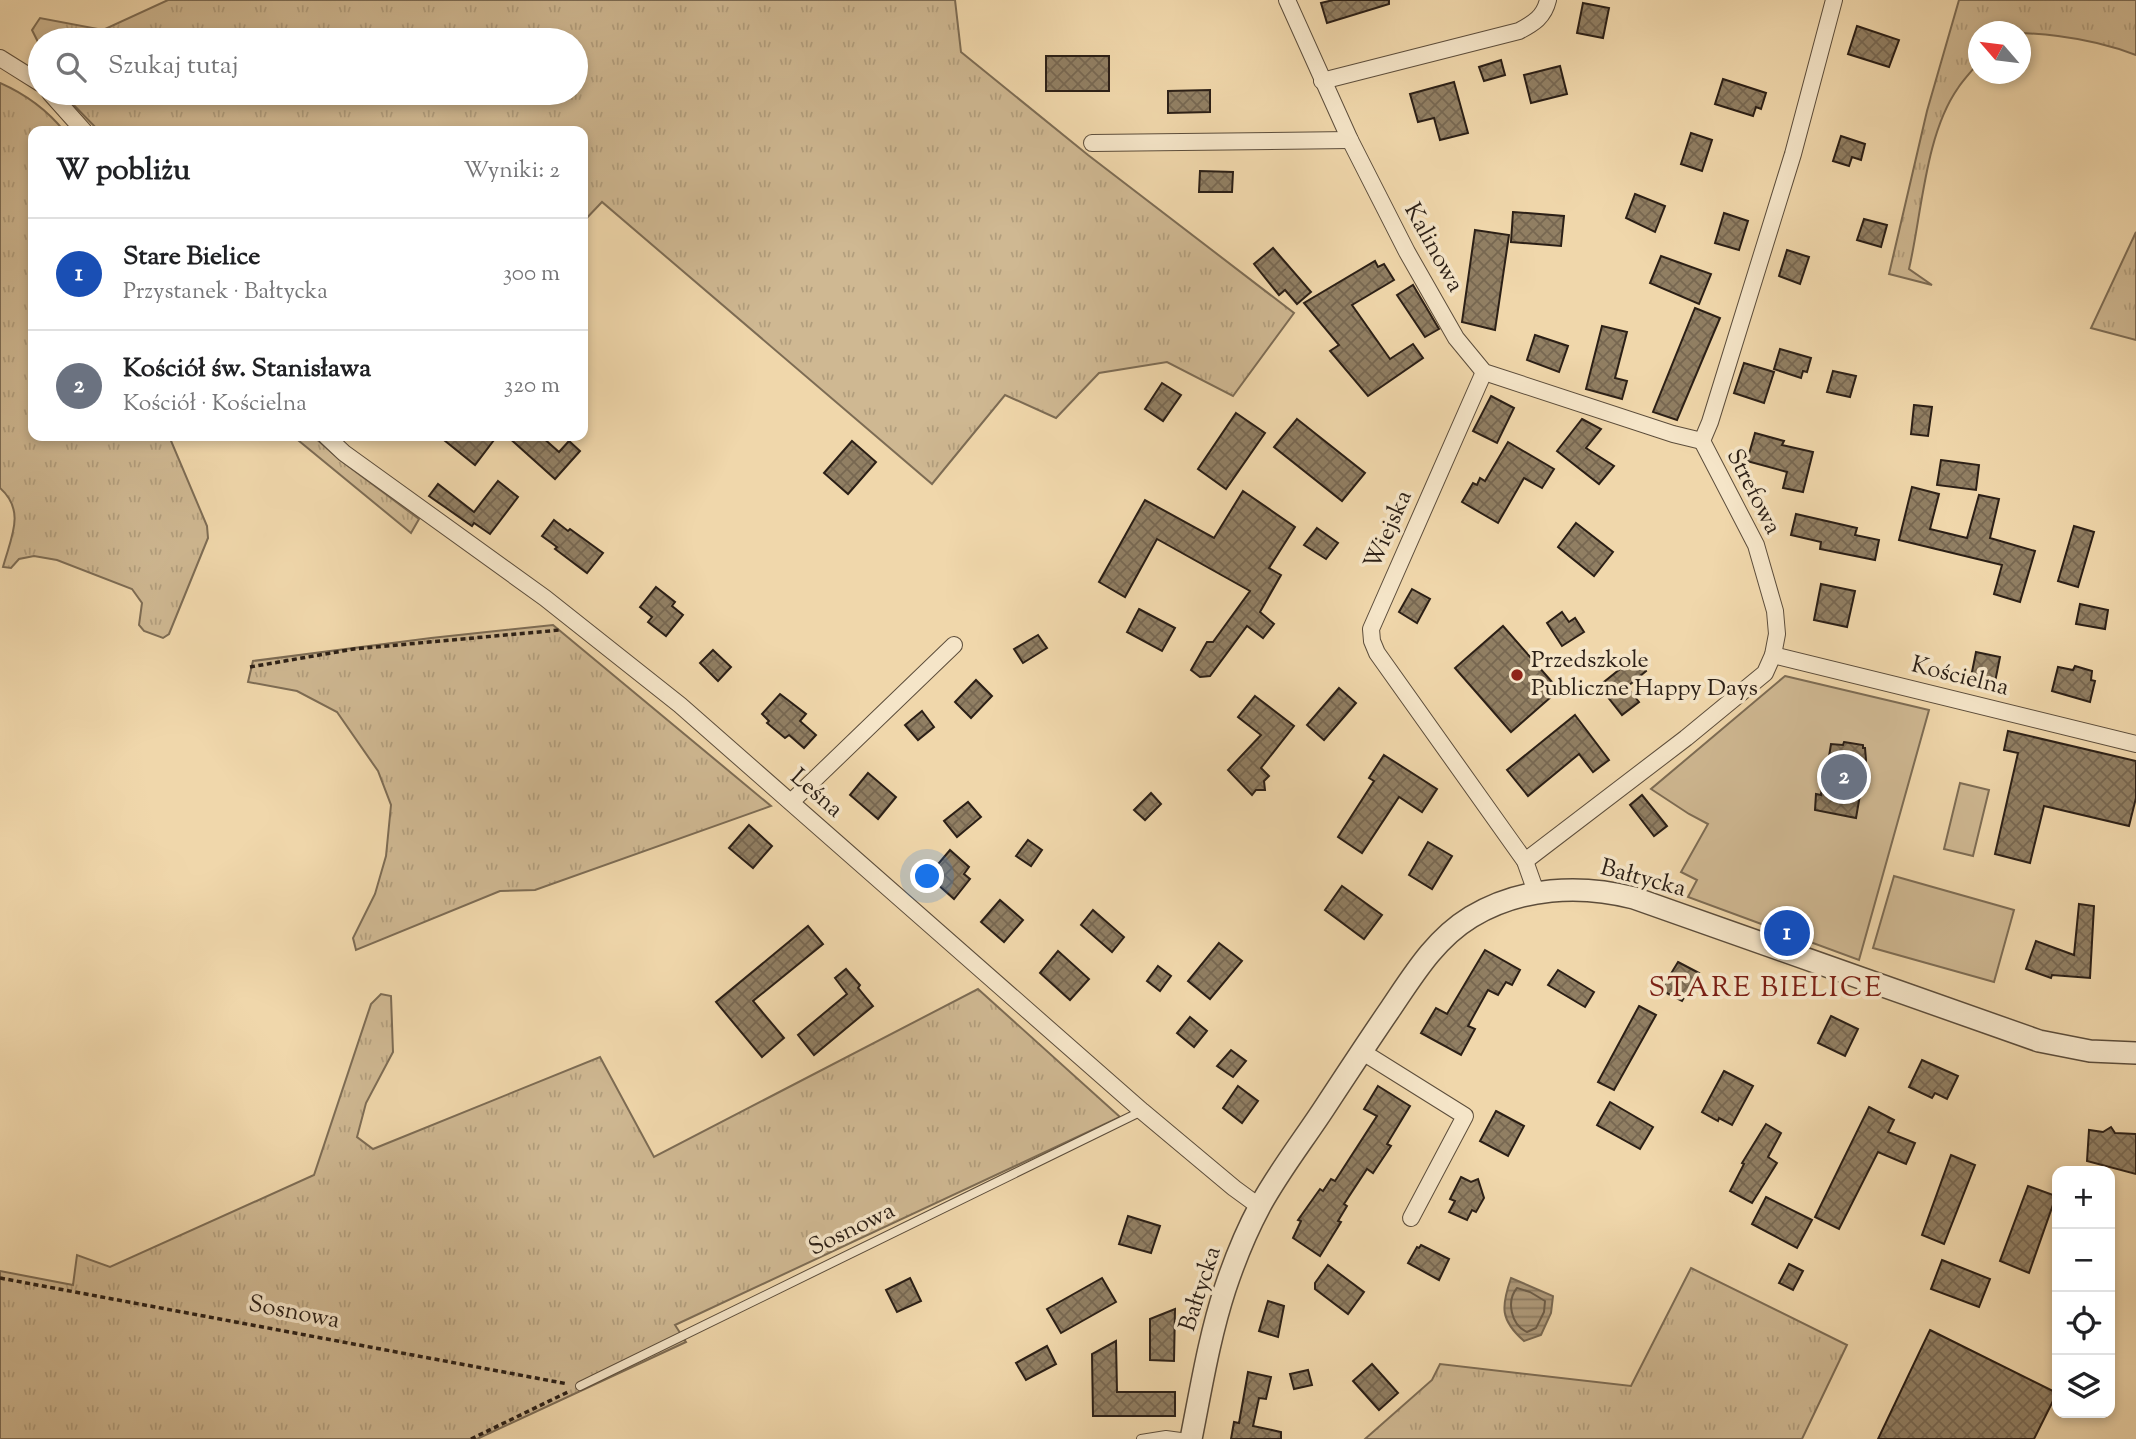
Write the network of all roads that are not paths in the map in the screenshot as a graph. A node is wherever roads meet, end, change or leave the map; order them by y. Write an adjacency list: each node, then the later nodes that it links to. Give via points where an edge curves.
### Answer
1 (1287, 0): 6 (street, Kalinowa)
2 (1548, 0): 6 (street, via 1536,22 1520,31)
3 (1834, 0): 13 (street, Strefowa, via 1793,154)
4 (0, 58): 5 (street)
5 (28, 76)
6 (1322, 81): 9 (street, Kalinowa)
7 (61, 105): 8 (street)
8 (80, 126)
9 (1350, 141): 10 (street); 11 (street, Kalinowa, via 1456,338)
10 (1092, 143)
11 (1484, 372): 13 (street); 18 (street, Wiejska, via 1371,629 1372,641)
12 (331, 441): 17 (street, Leśna, via 572,619)
13 (1702, 441): 15 (street, Strefowa, via 1756,545 1775,611)
14 (954, 645): 17 (street)
15 (1773, 655): 16 (street, Kościelna); 18 (street, via 1765,673 1697,730)
16 (2136, 744)
17 (791, 802): 22 (street, Leśna)
18 (1525, 861): 19 (street, Wiejska)
19 (1536, 892): 20 (street, Bałtycka, via 1472,917 1442,938); 21 (street, Bałtycka, via 1569,889 1622,895 2039,1041 2090,1051)
20 (1361, 1051): 23 (street, Bałtycka); 24 (street, via 1465,1116)
21 (2136, 1053)
22 (1142, 1111): 23 (street, Leśna); 25 (lane, Sosnowa)
23 (1260, 1207): 27 (street, Bałtycka, via 1225,1288)
24 (1411, 1218)
25 (580, 1386)
26 (1140, 1439): 27 (lane, via 1166,1435)
27 (1191, 1439)

